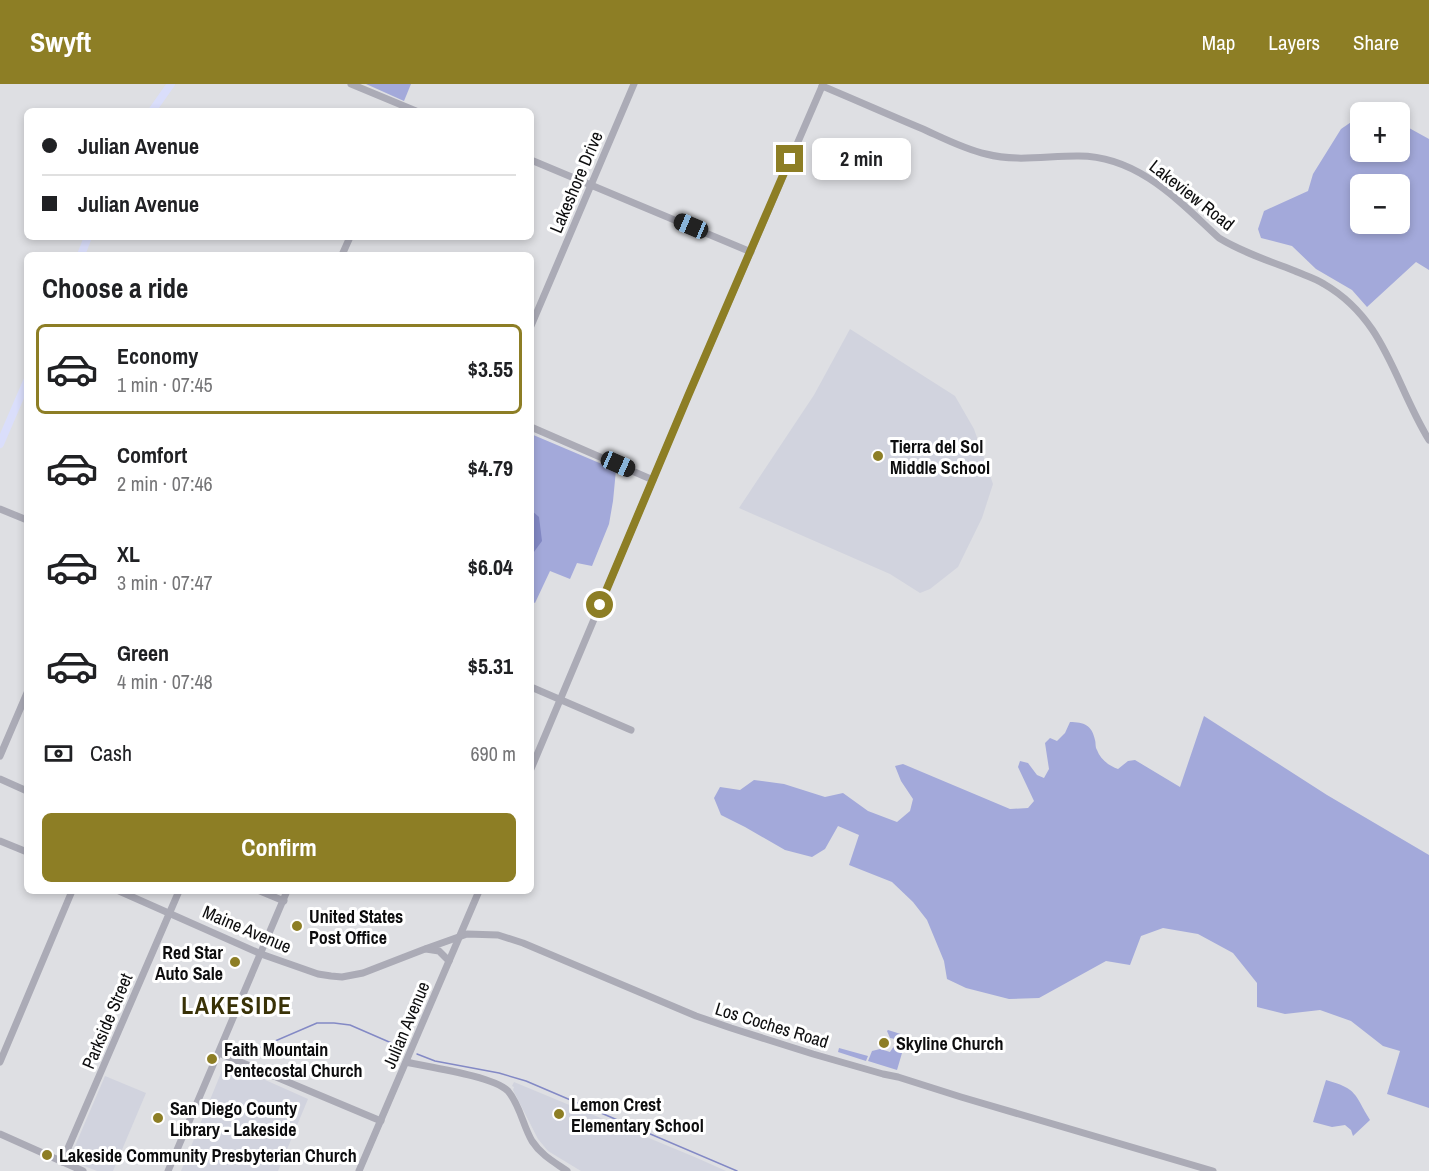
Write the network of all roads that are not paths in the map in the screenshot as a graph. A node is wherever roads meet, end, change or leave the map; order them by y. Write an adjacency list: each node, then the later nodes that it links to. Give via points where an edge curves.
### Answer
1 (171, 84): 5 (main road)
2 (351, 84): 6 (street)
3 (634, 84): 8 (street, Lakeshore Drive)
4 (823, 85): 9 (street); 13 (street, Lakeview Road, via 984,154 1017,159 1101,158 1153,180 1219,238 1324,284 1355,306 1383,344)
5 (154, 108)
6 (402, 108)
7 (534, 161): 8 (street)
8 (591, 184): 9 (street); 10 (street, Lakeshore Drive)
9 (751, 252): 15 (street)
10 (534, 319)
11 (24, 388): 14 (main road)
12 (534, 428): 15 (street)
13 (1429, 440)
14 (0, 444)
15 (653, 480): 20 (street)
16 (0, 509): 17 (street)
17 (24, 519)
18 (534, 688): 20 (street)
19 (24, 700): 22 (street)
20 (560, 700): 21 (street); 23 (street)
21 (631, 730)
22 (0, 756)
23 (534, 762)
24 (0, 779): 25 (street)
25 (24, 790)
26 (0, 841): 27 (street)
27 (24, 851)
28 (71, 894): 43 (street)
29 (126, 894): 36 (street, Maine Avenue)
30 (177, 894): 36 (street, Parkside Street)
31 (275, 894): 34 (street)
32 (286, 894): 35 (street)
33 (478, 894): 37 (street, Julian Avenue)
34 (270, 895): 35 (street)
35 (284, 901): 39 (street)
36 (169, 912): 39 (street, Maine Avenue); 47 (street, Parkside Street)
37 (461, 936): 38 (street, Los Coches Road); 40 (street, Julian Avenue); 52 (street, Los Coches Road, via 487,934 509,938 731,1028)
38 (425, 949): 40 (street, via 439,951); 41 (street, Los Coches Road, via 363,973)
39 (261, 954): 41 (street, Maine Avenue); 42 (street)
40 (449, 961): 44 (street, Julian Avenue)
41 (331, 976)
42 (219, 1053): 45 (street); 49 (street)
43 (0, 1062)
44 (406, 1062): 45 (street, Julian Avenue); 51 (street, via 480,1078 502,1087 511,1096 537,1148)
45 (381, 1120): 50 (street, Julian Avenue)
46 (0, 1134): 47 (street)
47 (62, 1162): 48 (street)
48 (82, 1171)
49 (168, 1171)
50 (358, 1171)
51 (567, 1171)
52 (1213, 1171)

